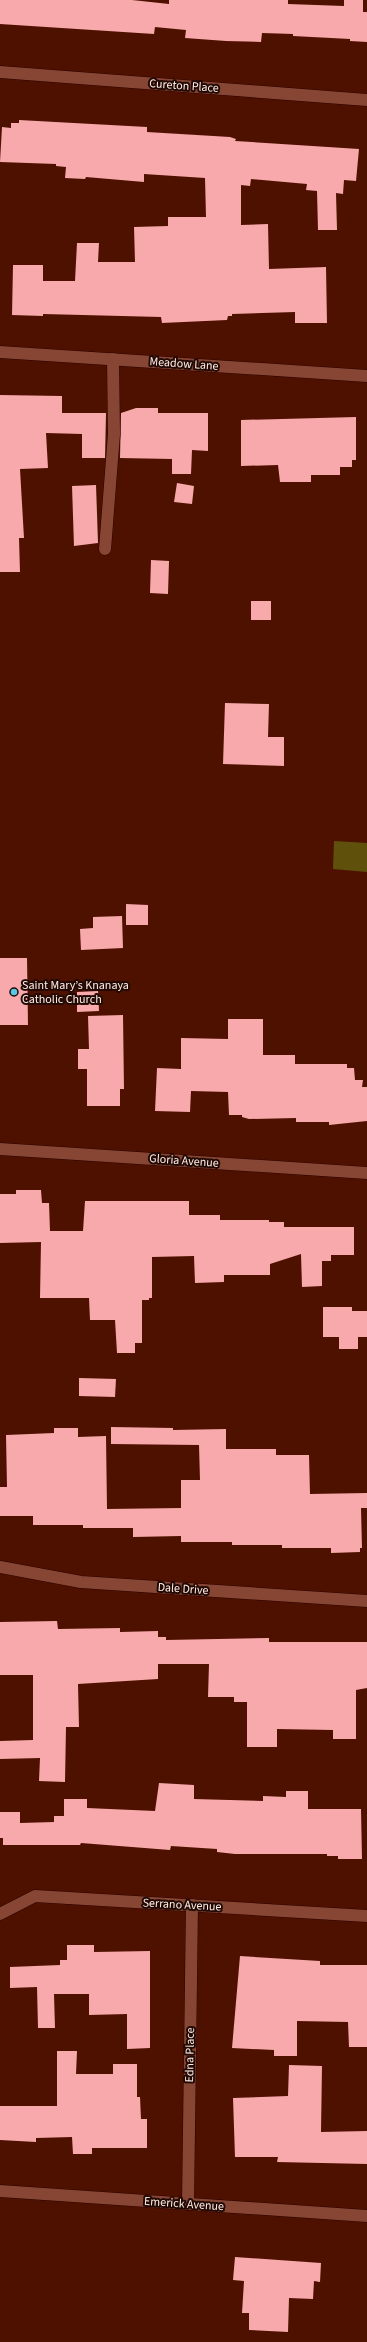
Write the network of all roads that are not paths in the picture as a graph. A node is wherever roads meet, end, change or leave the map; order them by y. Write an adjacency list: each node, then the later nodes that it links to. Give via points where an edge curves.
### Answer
1 (0, 72): 2 (street, Cureton Place)
2 (367, 100)
3 (0, 352): 4 (street, Meadow Lane)
4 (113, 359): 5 (street, Meadow Lane); 6 (street, via 114,434)
5 (367, 376)
6 (105, 549)
7 (0, 1148): 8 (street, Gloria Avenue)
8 (367, 1173)
9 (0, 1567): 10 (street, Dale Drive, via 81,1582)
10 (367, 1601)
11 (192, 1905): 12 (street, Serrano Avenue, via 35,1896); 13 (street, Serrano Avenue); 15 (street, Edna Place)
12 (0, 1914)
13 (367, 1916)
14 (0, 2191): 15 (street, Emerick Avenue)
15 (188, 2204): 16 (street, Emerick Avenue)
16 (367, 2216)

